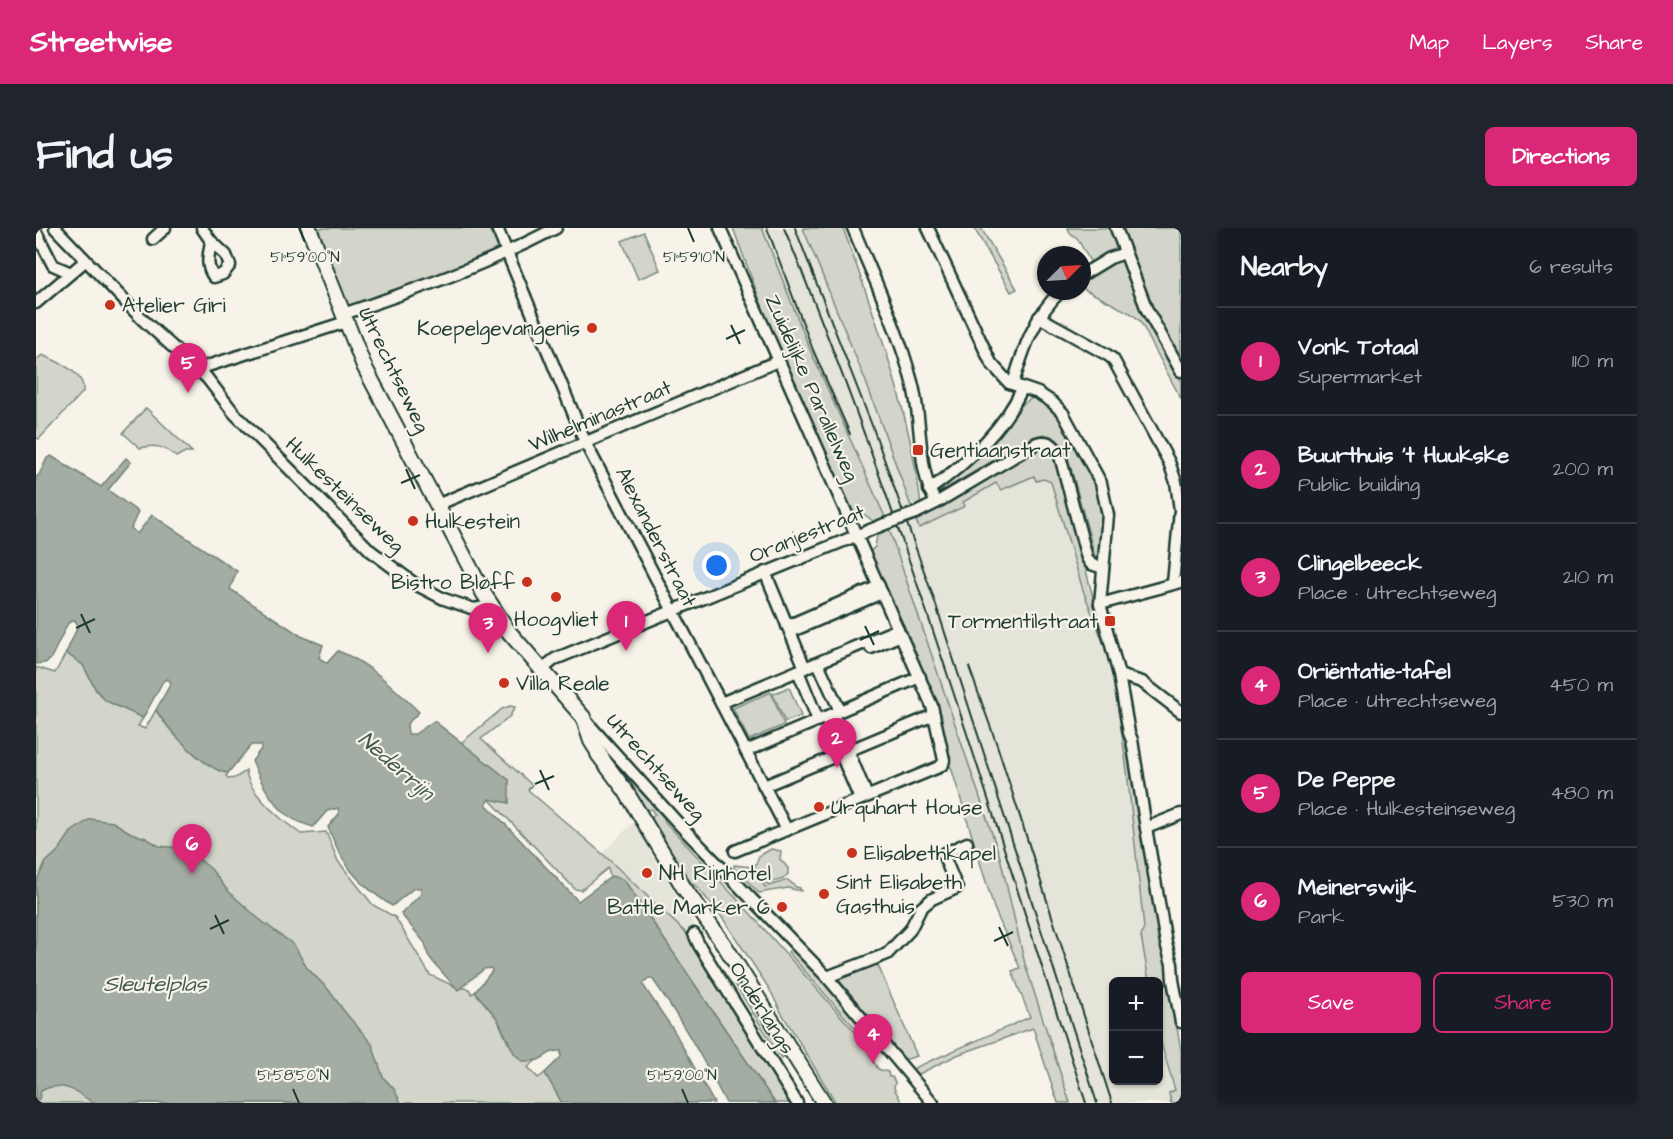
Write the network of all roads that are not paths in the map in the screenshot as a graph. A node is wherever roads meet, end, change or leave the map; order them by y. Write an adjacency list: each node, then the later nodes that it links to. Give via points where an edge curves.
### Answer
1 (55, 228): 16 (street, Hulkesteinseweg)
2 (165, 228): 12 (street)
3 (202, 228): 13 (street)
4 (309, 228): 22 (main road, Utrechtseweg)
5 (497, 228): 14 (street, Alexanderstraat)
6 (556, 228): 14 (street)
7 (720, 228): 23 (street, Zuidelijke Parallelweg)
8 (853, 228): 28 (street, via 912,381)
9 (928, 228): 26 (street, via 991,363)
10 (1116, 228): 15 (street)
11 (36, 232): 18 (street, via 53,265)
12 (153, 239)
13 (211, 241)
14 (508, 253): 22 (street); 27 (street, Alexanderstraat)
15 (1125, 254): 17 (street); 25 (street)
16 (85, 261): 18 (street); 24 (street, Hulkesteinseweg)
17 (1091, 270)
18 (71, 273): 20 (street)
19 (1053, 300): 21 (street)
20 (36, 303)
21 (1039, 317): 26 (street, via 1023,352); 34 (street, via 1113,360 1169,462 1180,505)
22 (344, 318): 24 (street); 30 (main road, Utrechtseweg, via 364,366)
23 (778, 361): 27 (street, Wilhelminastraat); 31 (street, Zuidelijke Parallelweg)
24 (198, 369): 37 (street, Hulkesteinseweg, via 234,413 381,561 444,599 474,609)
25 (1181, 371)
26 (1018, 387): 28 (street, via 1008,414 956,470); 32 (street, via 1038,393 1063,413 1101,483 1108,515)
27 (586, 444): 30 (street, Wilhelminastraat); 38 (street, Alexanderstraat)
28 (929, 490): 29 (street)
29 (936, 503): 31 (street, Oranjestraat, bridge); 32 (street, Oranjestraat, via 1037,443 1050,443 1060,456 1087,558)
30 (437, 505): 37 (main road, Utrechtseweg)
31 (855, 535): 33 (street, Oranjestraat); 35 (street, Zuidelijke Parallelweg)
32 (1103, 568): 36 (street)
33 (768, 571): 38 (street, Oranjestraat); 39 (street)
34 (1177, 583): 36 (street)
35 (881, 590): 39 (street); 40 (street, Zuidelijke Parallelweg)
36 (1100, 604): 44 (street)
37 (491, 606): 43 (main road, Utrechtseweg)
38 (672, 611): 43 (street, Oranjestraat, via 555,659); 45 (street, Alexanderstraat)
39 (792, 628): 41 (street)
40 (900, 632): 41 (street); 42 (street, Zuidelijke Parallelweg)
41 (809, 669): 45 (street); 47 (street); 47 (street)
42 (918, 674): 47 (street); 49 (street, Zuidelijke Parallelweg)
43 (545, 675): 48 (main road, Utrechtseweg); 52 (main road, Onderlangs)
44 (1119, 675): 46 (street, via 1142,682); 56 (street)
45 (723, 706): 50 (street, Alexanderstraat)
46 (1181, 712)
47 (828, 713): 50 (street); 51 (street)
48 (583, 717): 52 (main road, Onderlangs); 61 (street, Utrechtseweg, via 677,822)
49 (935, 718): 51 (street); 54 (street, Zuidelijke Parallelweg, via 944,764)
50 (744, 748): 53 (street, Alexanderstraat)
51 (845, 755): 53 (street); 54 (street)
52 (603, 760): 65 (main road, Onderlangs, via 694,903 719,951 750,987)
53 (766, 789): 57 (street, Alexanderstraat)
54 (863, 798): 57 (street)
55 (1181, 814): 56 (street)
56 (1146, 828): 62 (street)
57 (787, 830): 59 (street)
58 (967, 843): 61 (street, via 943,854 957,888 921,908 910,930 887,954)
59 (735, 851)
60 (694, 934): 64 (street, Onderlangs)
61 (827, 977): 66 (street, Utrechtseweg)
62 (1180, 1006): 63 (street)
63 (1181, 1022)
64 (797, 1103)
65 (824, 1103)
66 (933, 1103)

